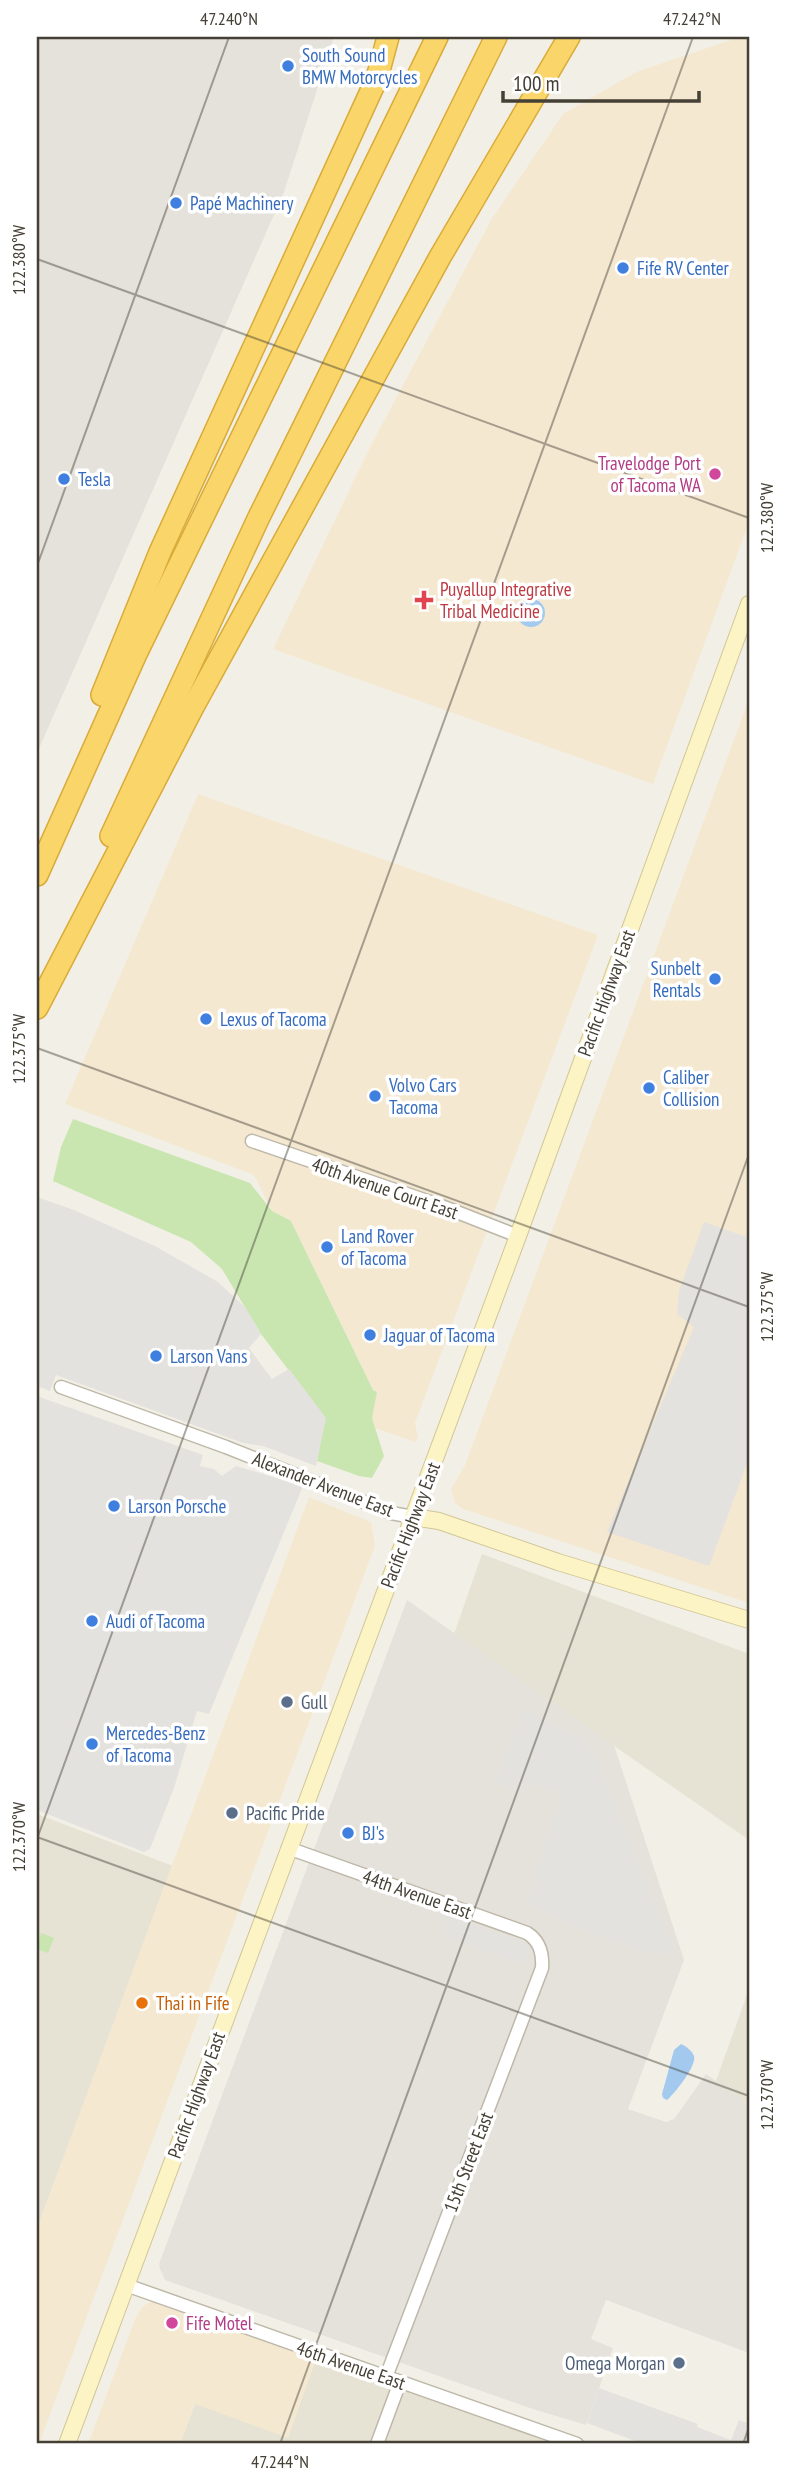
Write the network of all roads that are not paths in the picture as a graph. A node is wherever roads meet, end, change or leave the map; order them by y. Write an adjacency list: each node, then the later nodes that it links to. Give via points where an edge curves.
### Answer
1 (388, 37): 6 (highway, via 355,130 160,552 103,692)
2 (437, 37): 6 (highway)
3 (496, 37): 8 (highway, via 181,681)
4 (569, 37): 8 (highway, via 440,257 193,707)
5 (749, 604): 10 (main road, Pacific Highway East)
6 (83, 768): 7 (highway)
7 (37, 875)
8 (37, 1009)
9 (252, 1141): 10 (street, 40th Avenue Court East)
10 (518, 1236): 12 (main road, Pacific Highway East)
11 (61, 1387): 12 (street, Alexander Avenue East, via 391,1513)
12 (413, 1517): 13 (main road, Alexander Avenue East, via 439,1521); 14 (main road, Pacific Highway East)
13 (749, 1620)
14 (288, 1848): 15 (street, 44th Avenue East, via 527,1933); 16 (main road, Pacific Highway East)
15 (540, 1946): 17 (street, 15th Street East, via 542,1968)
16 (126, 2285): 17 (street, 46th Avenue East); 19 (main road, Pacific Highway East)
17 (386, 2377): 18 (street, 46th Avenue East)
18 (400, 2382): 20 (street); 21 (street, 46th Avenue East)
19 (67, 2444)
20 (377, 2444)
21 (577, 2444)

